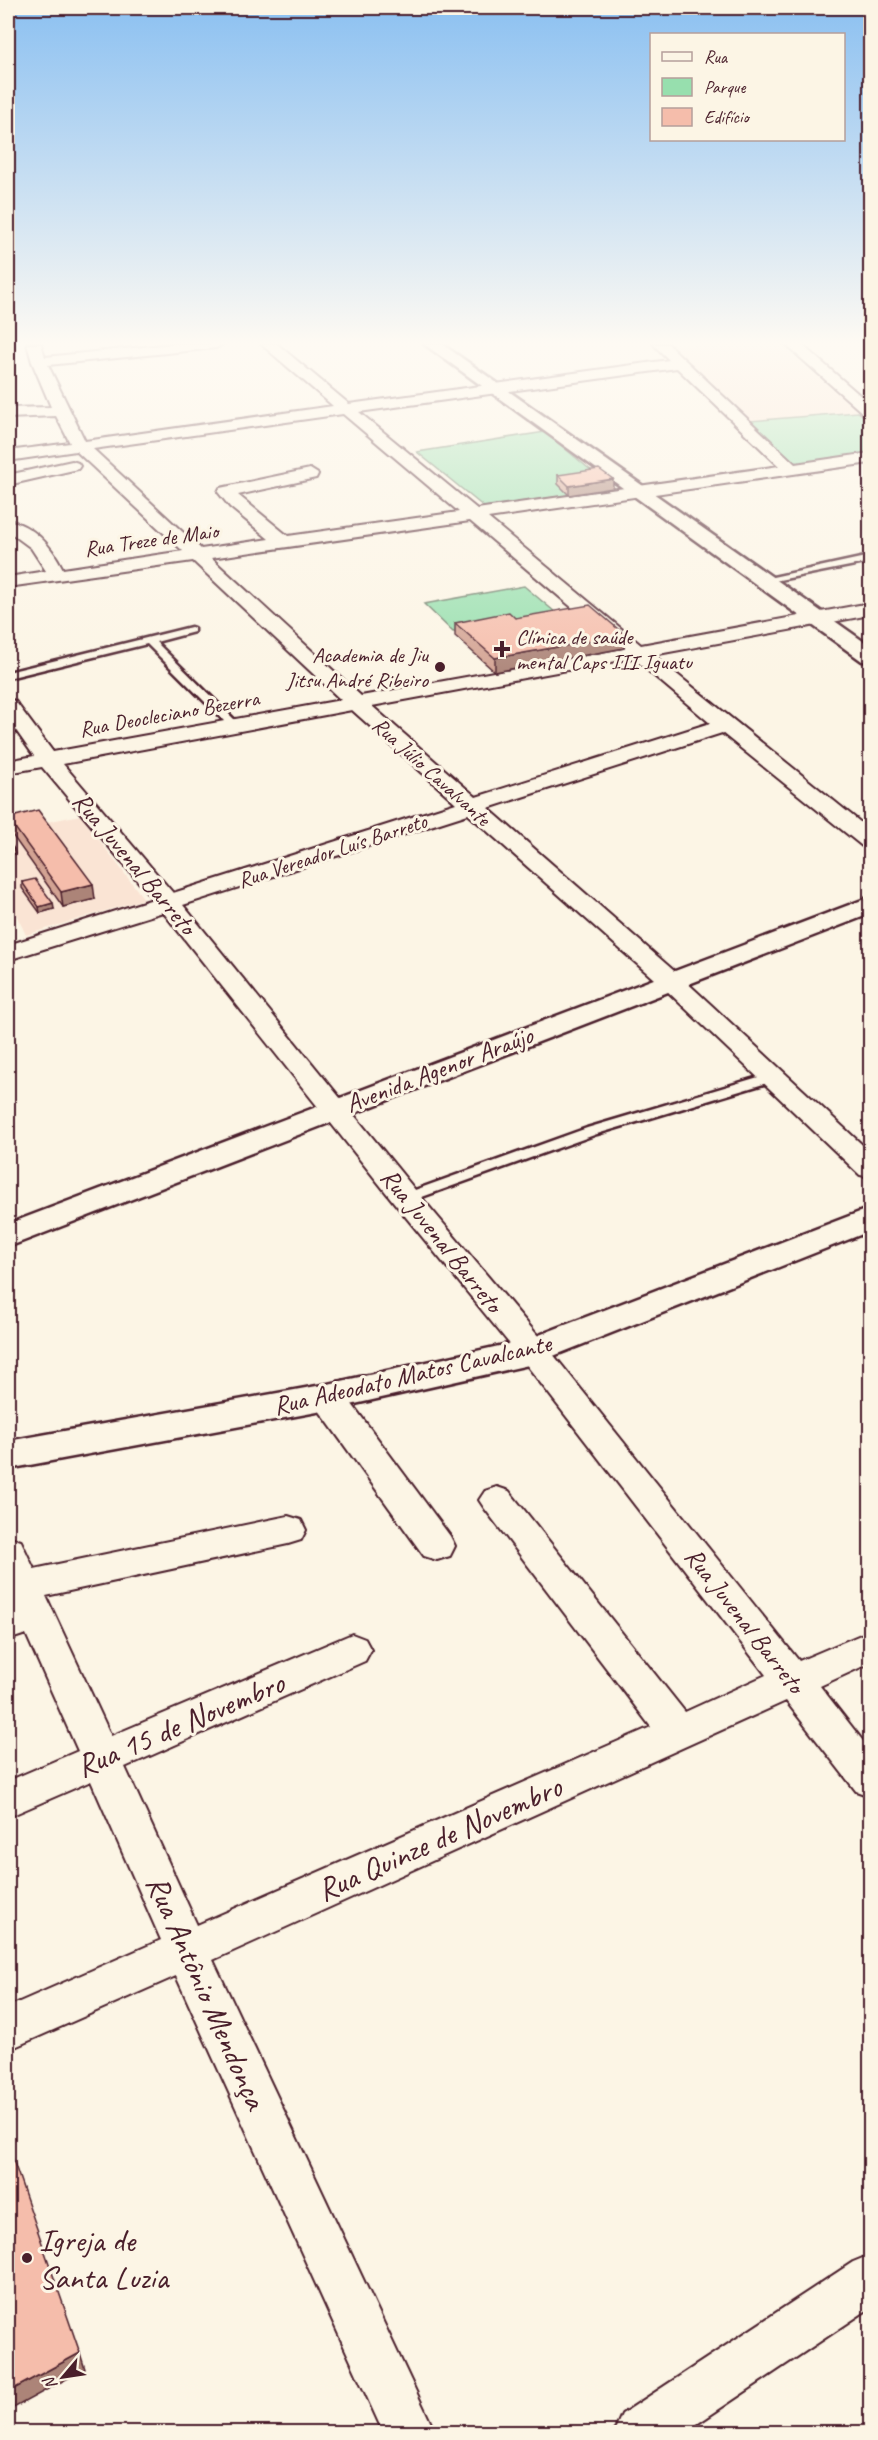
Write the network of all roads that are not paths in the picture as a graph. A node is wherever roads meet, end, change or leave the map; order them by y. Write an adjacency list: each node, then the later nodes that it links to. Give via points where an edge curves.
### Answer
1 (93, 458): 6 (street, Rua Júlio Cavalvante)
2 (405, 458): 11 (street)
3 (593, 458): 10 (main road)
4 (778, 458): 7 (street)
5 (870, 458): 7 (street, Rua Treze de Maio)
6 (97, 461): 8 (street); 14 (street, Rua Júlio Cavalvante)
7 (789, 468): 10 (street, Rua Treze de Maio)
8 (8, 480)
9 (313, 481): 13 (street, via 230,489 226,494)
10 (640, 491): 11 (street, Rua Treze de Maio); 17 (main road)
11 (473, 516): 13 (street, Rua Treze de Maio); 23 (street)
12 (8, 525): 16 (street, via 36,541)
13 (285, 543): 14 (street, Rua Treze de Maio)
14 (200, 555): 16 (street, Rua Treze de Maio); 26 (street, Rua Júlio Cavalvante)
15 (870, 559): 17 (lane)
16 (57, 575): 18 (street, Rua Treze de Maio)
17 (764, 580): 20 (main road)
18 (8, 582)
19 (870, 609): 20 (street, Rua Deocleciano Bezerra)
20 (817, 619): 23 (street, Rua Deocleciano Bezerra); 24 (main road)
21 (191, 630): 22 (lane)
22 (149, 640): 25 (lane); 29 (lane)
23 (639, 652): 26 (street, Rua Deocleciano Bezerra); 28 (street)
24 (870, 656)
25 (8, 675)
26 (357, 704): 29 (street, Rua Deocleciano Bezerra); 32 (street, Rua Júlio Cavalvante)
27 (8, 705): 30 (street, Rua Juvenal Barreto)
28 (725, 725): 32 (street, Rua Vereador Luís Barreto); 33 (street)
29 (235, 726): 30 (street, Rua Deocleciano Bezerra)
30 (47, 759): 31 (street, Rua Deocleciano Bezerra); 35 (street, Rua Juvenal Barreto)
31 (8, 767)
32 (470, 805): 35 (street, Rua Vereador Luís Barreto); 38 (street, Rua Júlio Cavalvante)
33 (870, 841)
34 (870, 891): 38 (main road, Avenida Agenor Araújo)
35 (169, 903): 37 (street, Rua Vereador Luís Barreto); 40 (street, Rua Juvenal Barreto)
36 (870, 904): 38 (main road, Avenida Agenor Araújo)
37 (10, 946)
38 (667, 977): 39 (street, Rua Júlio Cavalvante); 40 (main road, Avenida Agenor Araújo)
39 (772, 1077): 41 (street, Rua Júlio Cavalvante); 42 (lane, via 592,1131)
40 (332, 1104): 42 (street, Rua Juvenal Barreto); 44 (main road, Avenida Agenor Araújo); 45 (main road, Avenida Agenor Araújo)
41 (870, 1168)
42 (406, 1198): 46 (street, Rua Juvenal Barreto)
43 (870, 1219): 46 (main road, Rua Adeodato Matos Cavalcante)
44 (8, 1220)
45 (8, 1236)
46 (533, 1351): 47 (main road, Rua Adeodato Matos Cavalcante); 55 (street, Rua Juvenal Barreto)
47 (328, 1397): 48 (main road, Rua Adeodato Matos Cavalcante); 51 (street)
48 (8, 1455)
49 (496, 1500): 56 (street)
50 (288, 1530): 52 (street)
51 (437, 1546)
52 (18, 1594): 57 (street, Rua Antônio Mendonça)
53 (870, 1646): 55 (street, Rua Quinze de Novembro)
54 (352, 1650): 57 (street, Rua 15 de Novembro)
55 (792, 1680): 56 (street, Rua Quinze de Novembro); 58 (street, Rua Juvenal Barreto)
56 (678, 1733): 60 (street, Rua Quinze de Novembro)
57 (102, 1758): 59 (street, Rua 15 de Novembro); 60 (street, Rua Antônio Mendonça)
58 (870, 1779)
59 (8, 1799)
60 (186, 1949): 61 (street, Rua Quinze de Novembro); 63 (street, Rua Antônio Mendonça)
61 (8, 2029)
62 (870, 2279): 64 (street)
63 (409, 2433)
64 (640, 2433)

